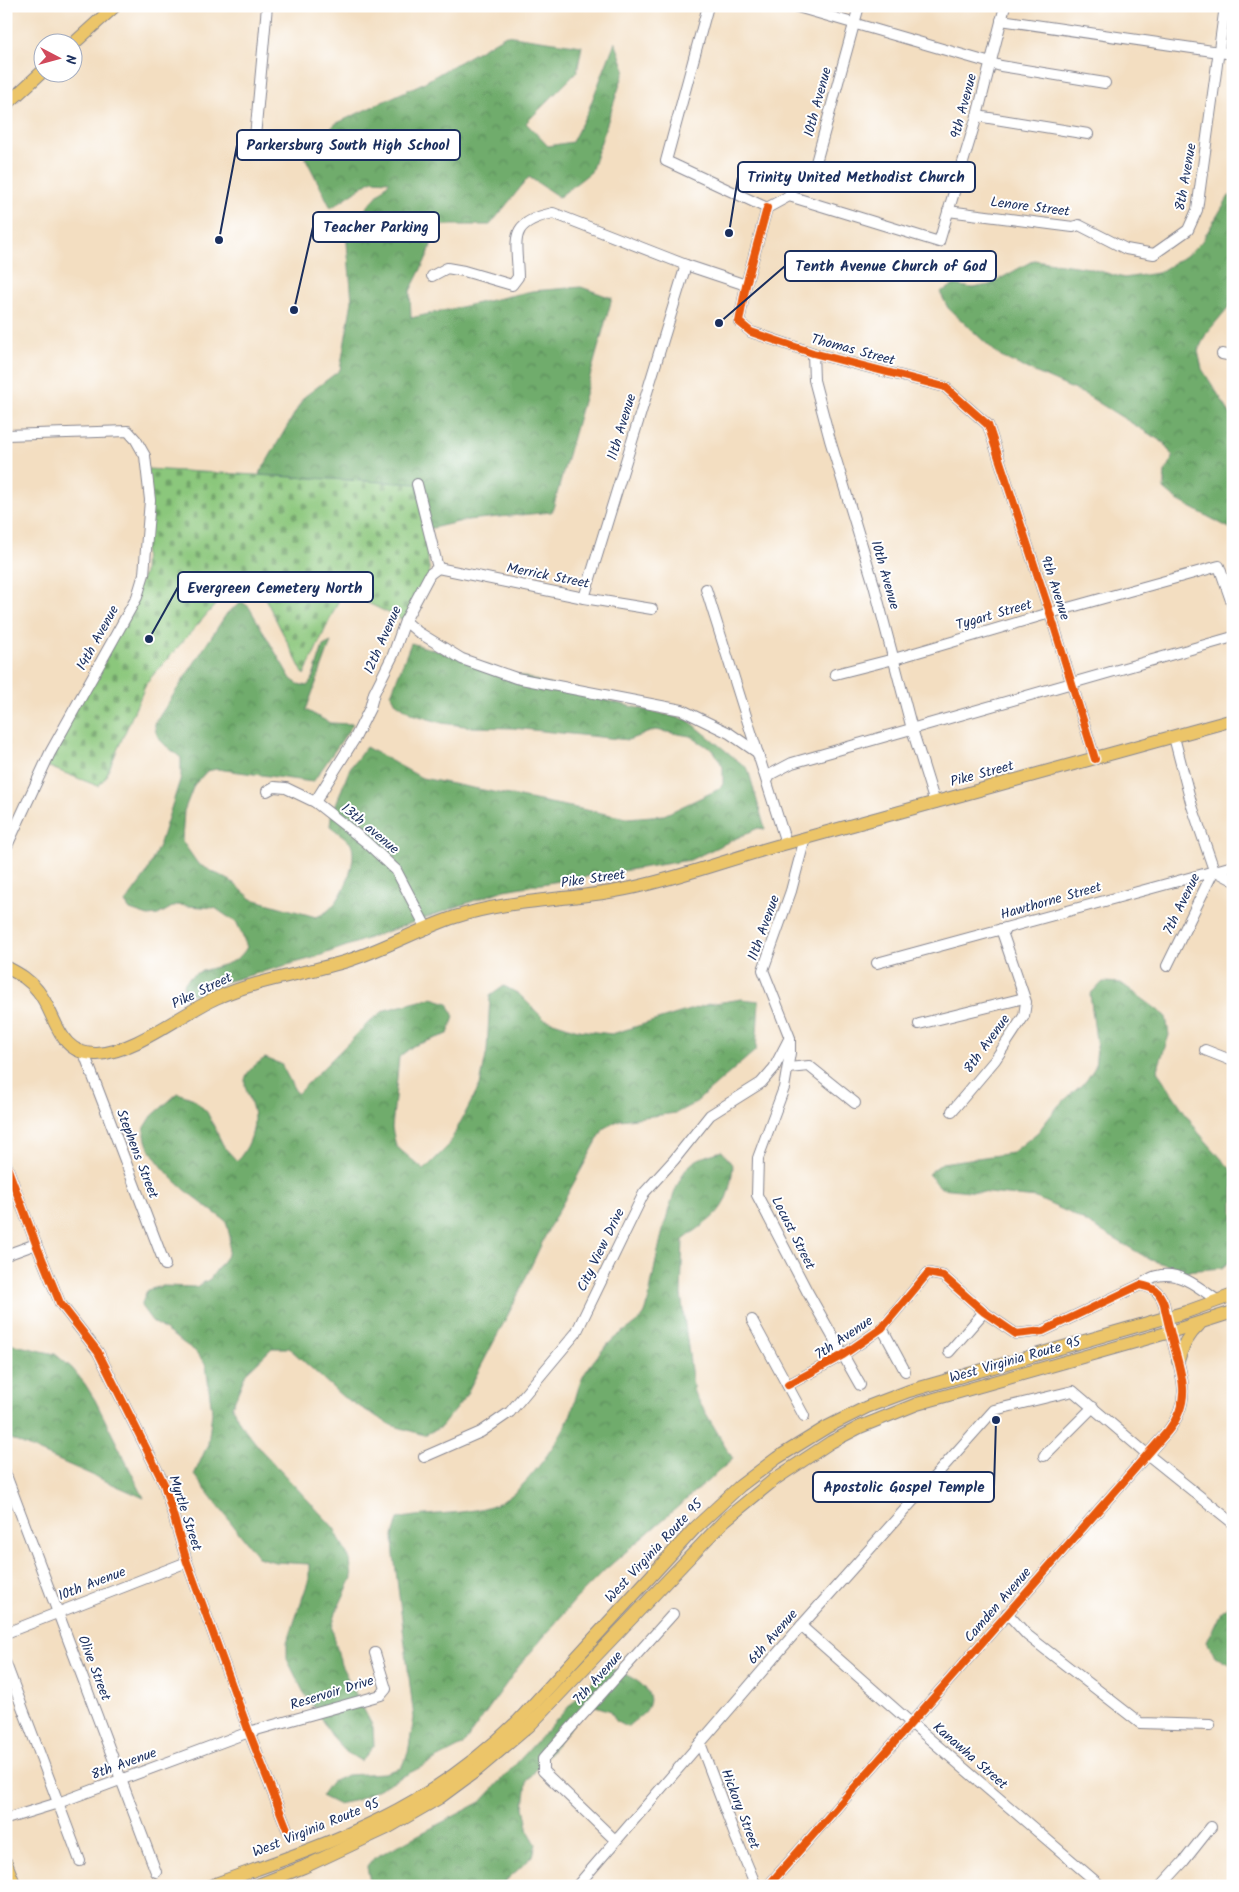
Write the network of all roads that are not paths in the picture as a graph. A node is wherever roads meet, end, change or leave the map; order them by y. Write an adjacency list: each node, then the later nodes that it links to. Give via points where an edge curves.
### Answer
1 (116, 6): 10 (main road)
2 (267, 6): 19 (street)
3 (708, 6): 21 (street, via 666,161)
4 (794, 6): 9 (street)
5 (859, 6): 9 (street, 10th Avenue)
6 (1005, 6): 8 (street, 9th Avenue)
7 (1225, 6): 11 (street, 8th Avenue)
8 (1001, 20): 11 (street); 13 (street, 9th Avenue)
9 (854, 24): 13 (street); 20 (street, 10th Avenue, via 815,166 805,180 790,191)
10 (82, 36)
11 (1217, 52): 12 (street); 23 (street, 8th Avenue, via 1197,210 1188,230 1154,254 1126,249)
12 (1233, 54)
13 (990, 63): 15 (street); 17 (street, 9th Avenue)
14 (32, 81): 16 (main road)
15 (1105, 83)
16 (6, 105)
17 (977, 116): 18 (street); 22 (street, 9th Avenue)
18 (1088, 134)
19 (255, 137)
20 (789, 196): 21 (street); 22 (street, 9th Avenue, via 939,242)
21 (768, 208): 26 (street)
22 (948, 211): 23 (street, Lenore Street, via 1072,227)
23 (1079, 225)
24 (686, 265): 25 (street, via 553,213 534,218 518,231 515,247 518,277 512,284 447,268); 26 (street); 35 (street, 11th Avenue)
25 (432, 276)
26 (746, 286): 27 (street, Thomas Street, via 739,322 751,332)
27 (813, 353): 30 (street, Thomas Street, via 945,387); 41 (street, 10th Avenue, via 814,380)
28 (1222, 354): 29 (street)
29 (1233, 356)
30 (988, 426): 38 (street, 9th Avenue)
31 (6, 435): 55 (street, 14th Avenue, via 128,432 145,456 150,500 144,574 137,597 50,753)
32 (417, 484): 33 (street)
33 (438, 568): 35 (street, Merrick Street); 39 (street, 12th Avenue, via 430,574)
34 (706, 589): 47 (street)
35 (584, 598): 37 (street, Merrick Street)
36 (1233, 606): 38 (street, Tygart Street, via 1218,566)
37 (652, 609)
38 (1050, 613): 41 (street, Tygart Street); 43 (street, 9th Avenue)
39 (405, 621): 47 (street, via 462,659 516,678 682,710 730,733); 51 (street, 12th Avenue, via 370,708)
40 (1233, 636): 43 (street)
41 (894, 659): 42 (street, Tygart Street); 45 (street, 10th Avenue)
42 (835, 674)
43 (1070, 682): 45 (street); 48 (street, 9th Avenue)
44 (1233, 720): 46 (main road, Pike Street)
45 (912, 730): 49 (street, via 792,763 771,774); 52 (street, 10th Avenue)
46 (1174, 737): 48 (main road, Pike Street); 57 (street, 7th Avenue, via 1192,806)
47 (758, 753): 49 (street)
48 (1095, 759): 52 (main road, Pike Street)
49 (767, 781): 54 (street)
50 (267, 791): 51 (street, 13th avenue, via 274,787 286,788)
51 (315, 802): 59 (street, 13th avenue, via 396,870)
52 (935, 803): 53 (main road, Pike Street)
53 (805, 838): 54 (main road, Pike Street); 66 (street, 11th Avenue, via 763,970)
54 (786, 843): 59 (main road, Pike Street, via 630,889 478,910)
55 (6, 848)
56 (1233, 866): 57 (street, Hawthorne Street)
57 (1214, 870): 58 (street); 60 (street, Hawthorne Street); 62 (street, 7th Avenue)
58 (1233, 880)
59 (427, 929): 68 (main road, Pike Street, via 356,958 243,988 120,1049)
60 (1001, 929): 61 (street, Hawthorne Street); 64 (street, 8th Avenue)
61 (877, 964)
62 (1167, 966)
63 (6, 967): 68 (main road, via 25,977 37,989 63,1039 71,1048)
64 (1024, 998): 65 (street); 73 (street, 8th Avenue, via 1024,1016 995,1060)
65 (920, 1024)
66 (790, 1038): 69 (street, 11th Avenue); 98 (street, City View Drive, via 774,1068 761,1083 710,1115 644,1193 576,1333 510,1412 481,1432)
67 (1205, 1050): 70 (street)
68 (84, 1053): 77 (street, Stephens Street)
69 (790, 1053): 71 (street, Locust Street)
70 (1233, 1061)
71 (788, 1068): 72 (street, via 809,1066); 89 (street, Locust Street, via 784,1088 758,1158 757,1195)
72 (855, 1103)
73 (952, 1111)
74 (6, 1164): 75 (street, Myrtle Street)
75 (36, 1244): 76 (street); 101 (street, Myrtle Street, via 60,1304 98,1352 164,1484)
76 (6, 1255)
77 (165, 1265)
78 (1140, 1285): 80 (street, via 1156,1276 1179,1277); 81 (street, via 1043,1332 1016,1334); 83 (street, Camden Avenue, via 1156,1290)
79 (1233, 1295): 80 (main road)
80 (1218, 1301): 83 (main road)
81 (984, 1312): 86 (street, 7th Avenue, via 943,1276 928,1273); 88 (street)
82 (1233, 1312): 85 (main road)
83 (1167, 1317): 87 (street, Camden Avenue); 123 (main road, West Virginia Route 95, via 909,1391 853,1414 809,1438 766,1466 706,1517 524,1715 462,1769 412,1802 362,1828)
84 (752, 1320): 92 (street)
85 (1201, 1323): 87 (main road); 90 (main road, via 1189,1335)
86 (882, 1328): 89 (street, 7th Avenue); 91 (street)
87 (1170, 1332): 90 (street, Camden Avenue); 124 (main road, West Virginia Route 95, via 917,1404 860,1427 818,1450 762,1488 725,1520 540,1714 477,1770 428,1805 387,1828)
88 (949, 1352)
89 (843, 1355): 92 (street, 7th Avenue); 93 (street, Locust Street)
90 (1178, 1361): 96 (street, Camden Avenue, via 1184,1388 1180,1412)
91 (905, 1371)
92 (788, 1385): 95 (street)
93 (860, 1385)
94 (1092, 1406): 96 (street); 97 (street); 105 (street, 6th Avenue, via 1073,1391 994,1410)
95 (804, 1416)
96 (1147, 1454): 100 (street); 103 (street, Camden Avenue)
97 (1044, 1456)
98 (424, 1457)
99 (6, 1475): 102 (street, Olive Street)
100 (1233, 1523)
101 (188, 1562): 102 (street, 10th Avenue); 111 (street, Myrtle Street)
102 (58, 1612): 106 (street, 10th Avenue); 113 (street, Olive Street)
103 (1008, 1613): 109 (street, Camden Avenue); 110 (street, via 1027,1635 1140,1723)
104 (673, 1614): 118 (street, 7th Avenue, via 543,1759 542,1771)
105 (801, 1626): 109 (street, Kanawha Street); 112 (street, 6th Avenue)
106 (6, 1633)
107 (375, 1652): 111 (street, Reservoir Drive, via 386,1689 380,1695)
108 (6, 1664): 114 (street)
109 (911, 1723): 127 (street, Camden Avenue); 128 (street, Kanawha Street)
110 (1210, 1725)
111 (249, 1732): 113 (street, 8th Avenue); 117 (street, Myrtle Street)
112 (700, 1743): 118 (street, 6th Avenue); 126 (street, Hickory Street)
113 (121, 1779): 114 (street, 8th Avenue); 121 (street, Olive Street)
114 (58, 1803): 115 (street, 8th Avenue); 119 (street)
115 (6, 1818)
116 (1211, 1827): 129 (street)
117 (287, 1829)
118 (615, 1840): 125 (street, 6th Avenue)
119 (80, 1861)
120 (7, 1868): 122 (main road)
121 (156, 1872)
122 (14, 1886)
123 (210, 1886)
124 (255, 1886)
125 (577, 1886)
126 (756, 1886)
127 (768, 1886)
128 (1101, 1886)
129 (1161, 1886)

